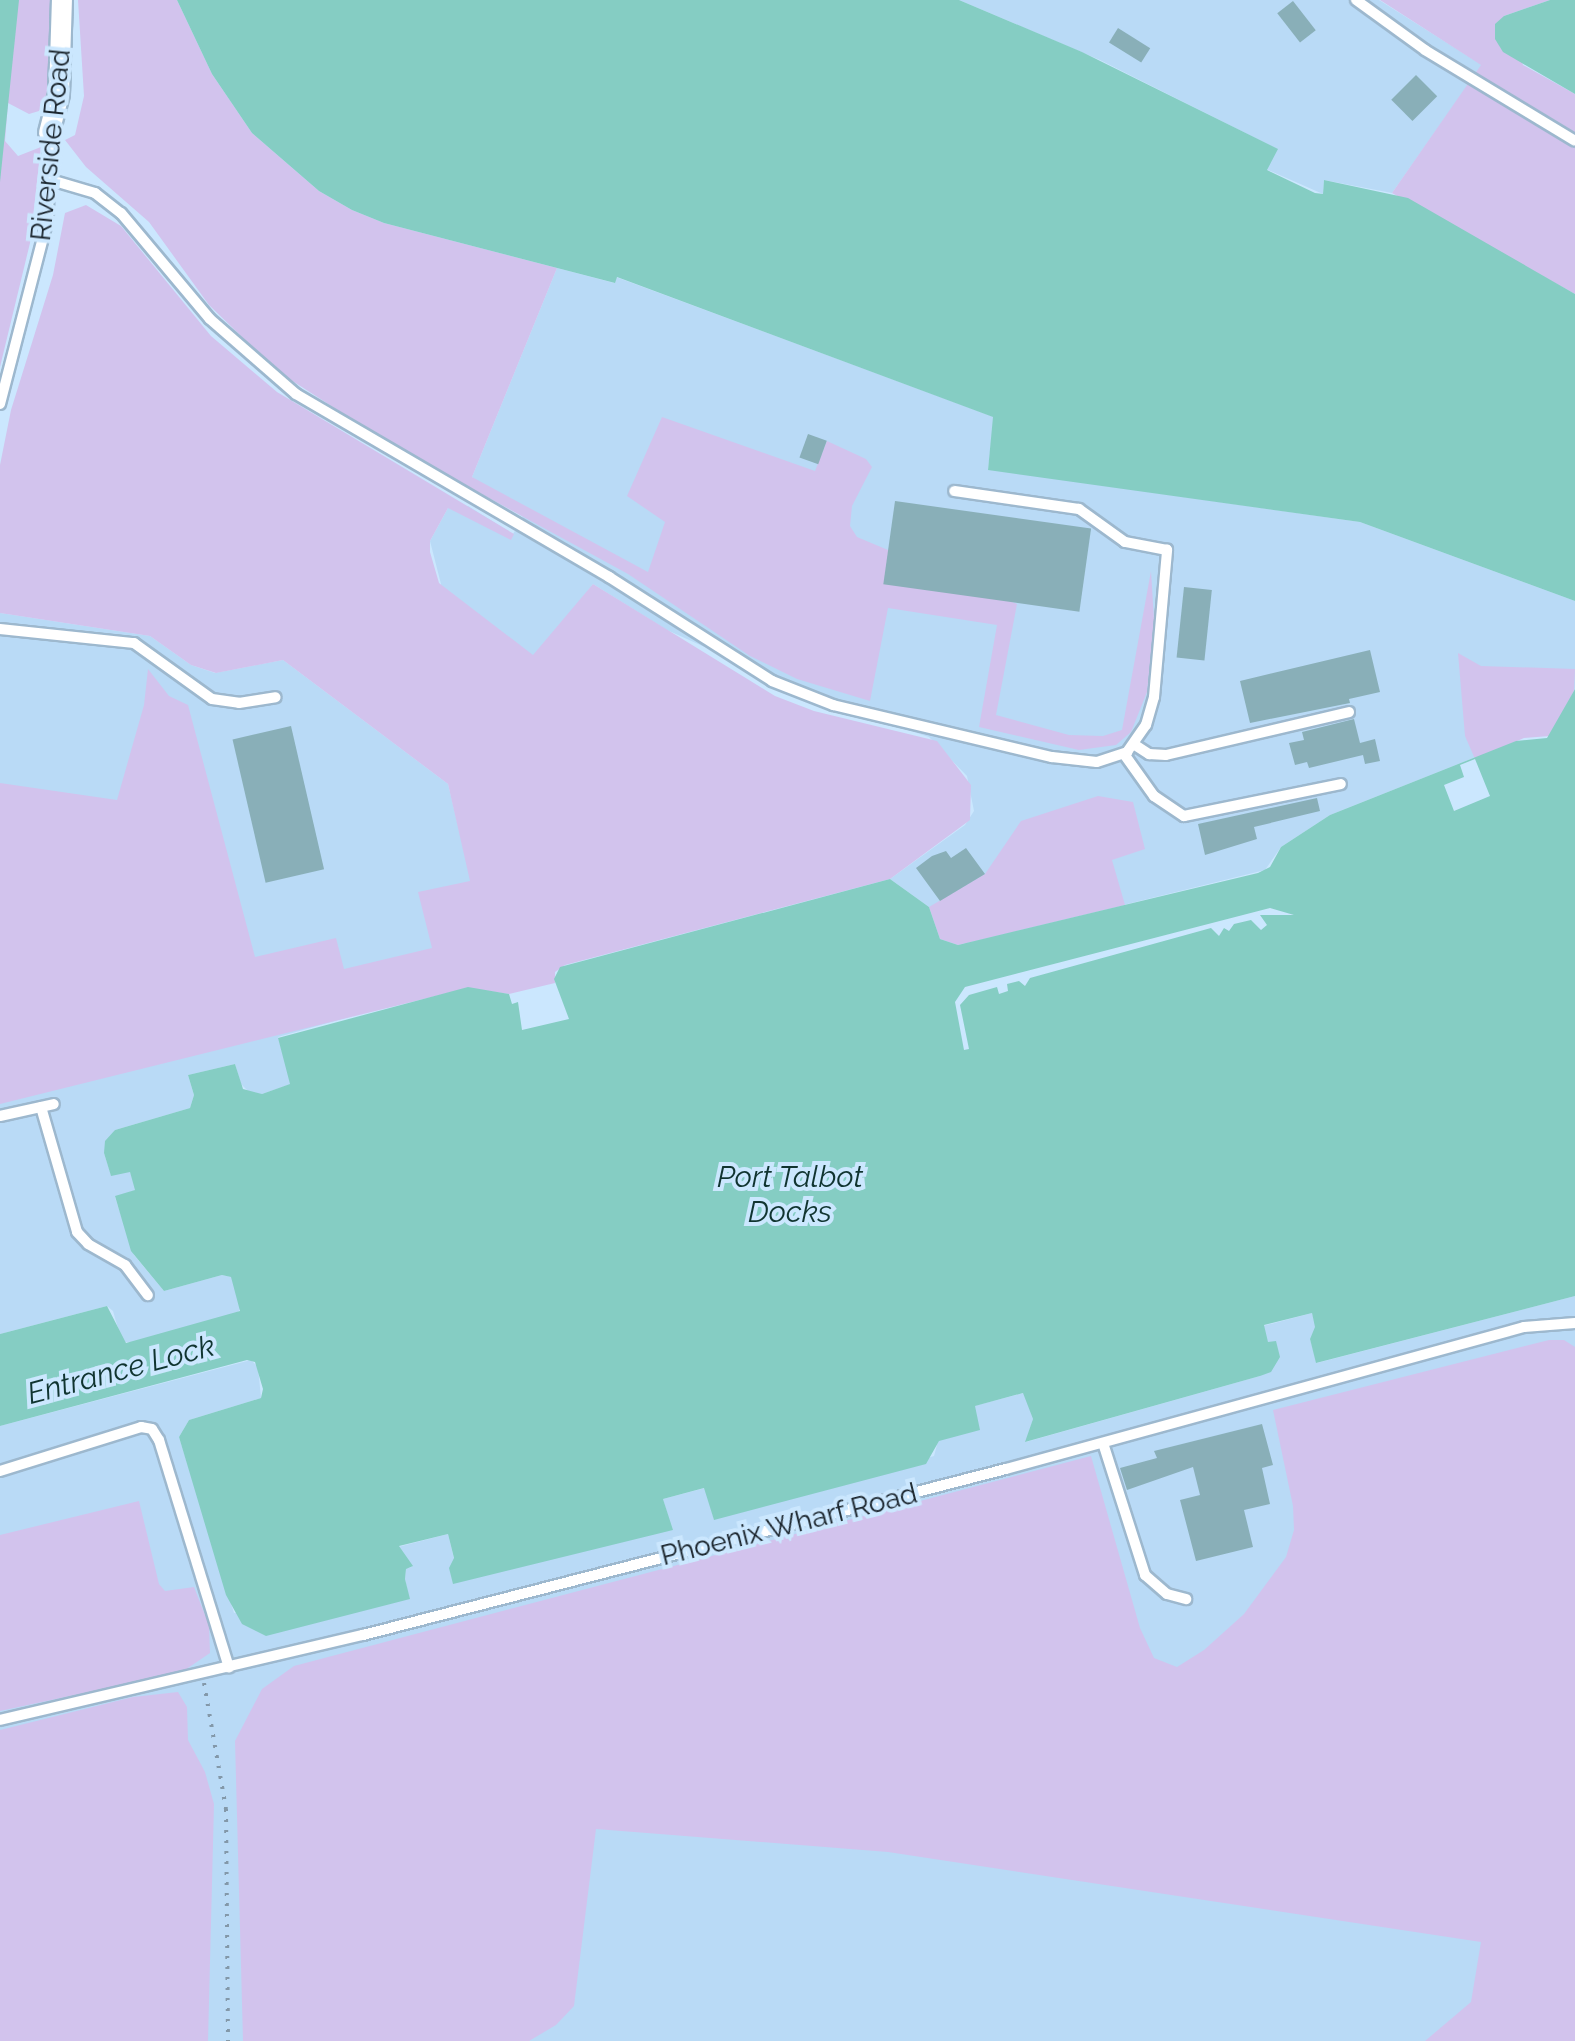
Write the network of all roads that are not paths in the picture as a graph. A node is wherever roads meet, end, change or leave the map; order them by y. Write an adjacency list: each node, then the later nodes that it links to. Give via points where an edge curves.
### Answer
1 (62, 0): 3 (street, Riverside Road, via 59,94)
2 (1356, 0): 4 (lane)
3 (49, 133): 5 (lane, Riverside Road)
4 (1575, 141)
5 (50, 180): 6 (lane, Riverside Road, via 40,255); 14 (lane, via 95,194 121,213 210,319 296,394 772,681 833,705 1052,758 1097,762)
6 (0, 404)
7 (954, 491): 9 (lane, via 1079,509 1125,542)
8 (1168, 536): 9 (lane)
9 (1167, 550): 13 (lane, via 1154,696)
10 (0, 630): 11 (lane, via 134,643 212,699)
11 (276, 697)
12 (1349, 712): 13 (lane, via 1171,754 1150,754)
13 (1135, 744): 14 (lane)
14 (1124, 754): 15 (lane, via 1154,796 1184,816)
15 (1341, 784)
16 (54, 1104): 17 (lane)
17 (41, 1107): 18 (lane); 19 (lane, via 77,1232 125,1265)
18 (0, 1116)
19 (148, 1295)
20 (1575, 1323): 21 (lane, Phoenix Wharf Road, via 1524,1327)
21 (1102, 1442): 23 (lane, via 1146,1575 1167,1594); 24 (lane, Phoenix Wharf Road)
22 (0, 1471): 24 (lane, via 152,1429)
23 (1186, 1599)
24 (230, 1667): 25 (lane, Phoenix Wharf Road)
25 (0, 1720)

